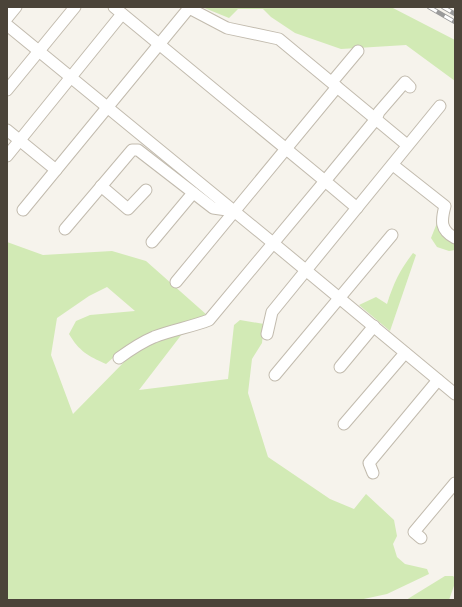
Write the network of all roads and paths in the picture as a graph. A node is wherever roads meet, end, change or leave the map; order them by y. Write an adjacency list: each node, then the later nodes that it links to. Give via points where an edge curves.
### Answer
1 (16, 7): 4 (street)
2 (76, 7): 7 (street)
3 (118, 10): 6 (street); 9 (street)
4 (7, 18)
5 (7, 25): 7 (street)
6 (158, 44): 10 (street, via 188,8 227,28 279,38); 14 (street); 19 (street)
7 (39, 51): 9 (street); 12 (street)
8 (358, 51): 10 (street)
9 (71, 77): 14 (street); 17 (street)
10 (334, 84): 15 (street); 19 (street)
11 (410, 87): 15 (street, via 405,82)
12 (7, 90)
13 (440, 106): 18 (street)
14 (107, 107): 22 (street); 29 (street)
15 (376, 119): 18 (street); 23 (street)
16 (7, 130): 17 (street)
17 (20, 140): 20 (street); 22 (street)
18 (407, 145): 21 (street)
19 (286, 149): 23 (street); 29 (street)
20 (7, 156)
21 (393, 165): 27 (street); 32 (street, via 445,206 442,219 444,228)
22 (56, 170): 28 (street)
23 (325, 181): 27 (street); 34 (street)
24 (102, 186): 25 (street, via 128,209); 26 (street, via 132,150 138,150); 30 (street)
25 (146, 190)
26 (193, 193): 29 (street, via 213,208); 33 (street)
27 (357, 208): 35 (street)
28 (23, 210)
29 (234, 211): 34 (street); 36 (street)
30 (64, 229)
31 (392, 235): 37 (street)
32 (455, 238)
33 (152, 242)
34 (273, 243): 35 (street); 41 (street, via 209,320 155,337)
35 (306, 270): 37 (street); 39 (street, via 272,312)
36 (176, 282)
37 (339, 298): 38 (street); 43 (street)
38 (374, 326): 40 (street); 42 (street)
39 (267, 334)
40 (405, 353): 44 (street); 46 (street)
41 (119, 358)
42 (340, 367)
43 (275, 375)
44 (438, 380): 45 (street); 47 (street, via 369,463)
45 (455, 394)
46 (344, 424)
47 (373, 473)
48 (455, 483): 49 (street, via 414,532)
49 (421, 538)

